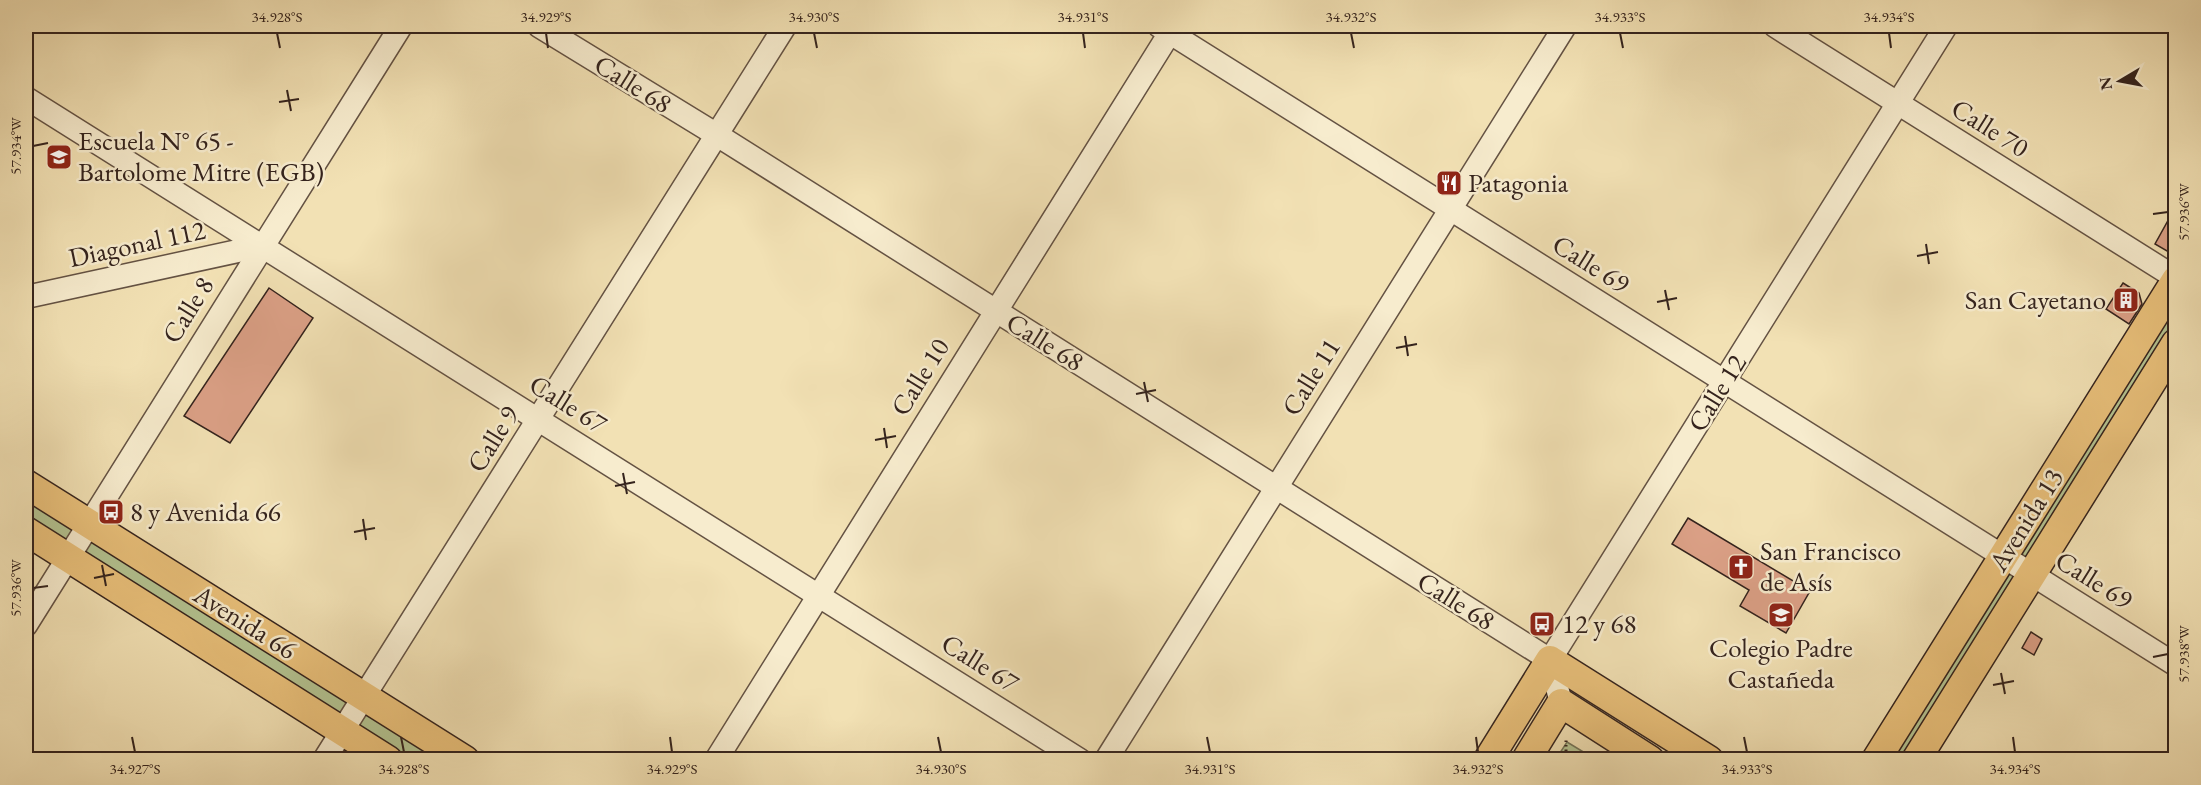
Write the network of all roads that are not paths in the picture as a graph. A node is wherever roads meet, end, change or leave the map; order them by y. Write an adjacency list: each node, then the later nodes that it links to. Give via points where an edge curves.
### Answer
1 (400, 26): 12 (street, Calle 8)
2 (539, 26): 10 (street, Calle 68)
3 (785, 26): 10 (street, Calle 9)
4 (1565, 26): 11 (street, Calle 11)
5 (1775, 26): 9 (street, Calle 70)
6 (1946, 26): 9 (street, Calle 12)
7 (1168, 28): 11 (street, Calle 69); 15 (street, Calle 10)
8 (26, 98): 12 (street, Calle 67)
9 (1898, 103): 13 (street, Calle 70); 17 (street, Calle 12)
10 (717, 135): 15 (street, Calle 68); 18 (street, Calle 9)
11 (1451, 209): 17 (street, Calle 69); 20 (street, Calle 11)
12 (261, 246): 14 (street, Diagonal 112); 18 (street, Calle 67); 21 (street, Calle 8)
13 (2175, 279): 23 (main road, Avenida 13)
14 (26, 297)
15 (996, 310): 20 (street, Calle 68); 26 (street, Calle 10)
16 (2175, 343): 25 (main road, Avenida 13)
17 (1724, 381): 23 (street, Calle 69); 28 (street, Calle 12)
18 (539, 420): 26 (street, Calle 67); 30 (street, Calle 9)
19 (26, 484): 21 (main road, Avenida 66)
20 (1276, 487): 28 (street, Calle 68); 38 (street, Calle 11)
21 (88, 524): 24 (street, Calle 8); 30 (main road, Avenida 66)
22 (26, 531): 24 (main road, Avenida 66)
23 (2003, 556): 25 (street, Calle 69); 43 (main road, Avenida 13)
24 (68, 558): 27 (street, Calle 8); 32 (main road, Avenida 66)
25 (2031, 574): 29 (street, Calle 69); 44 (main road, Avenida 13)
26 (818, 595): 36 (street, Calle 10); 37 (street, Calle 67)
27 (26, 625)
28 (1550, 660): 31 (street); 39 (main road, Calle 12); 42 (main road, Calle 68)
29 (2175, 665)
30 (363, 696): 32 (street, Calle 9); 35 (main road, Avenida 66)
31 (1561, 704): 40 (main road); 41 (main road)
32 (342, 730): 33 (street, Calle 9); 34 (main road, Avenida 66)
33 (324, 759)
34 (388, 759)
35 (465, 759)
36 (716, 759)
37 (1080, 759)
38 (1106, 759)
39 (1488, 759)
40 (1526, 759)
41 (1650, 759)
42 (1709, 759)
43 (1876, 759)
44 (1916, 759)

